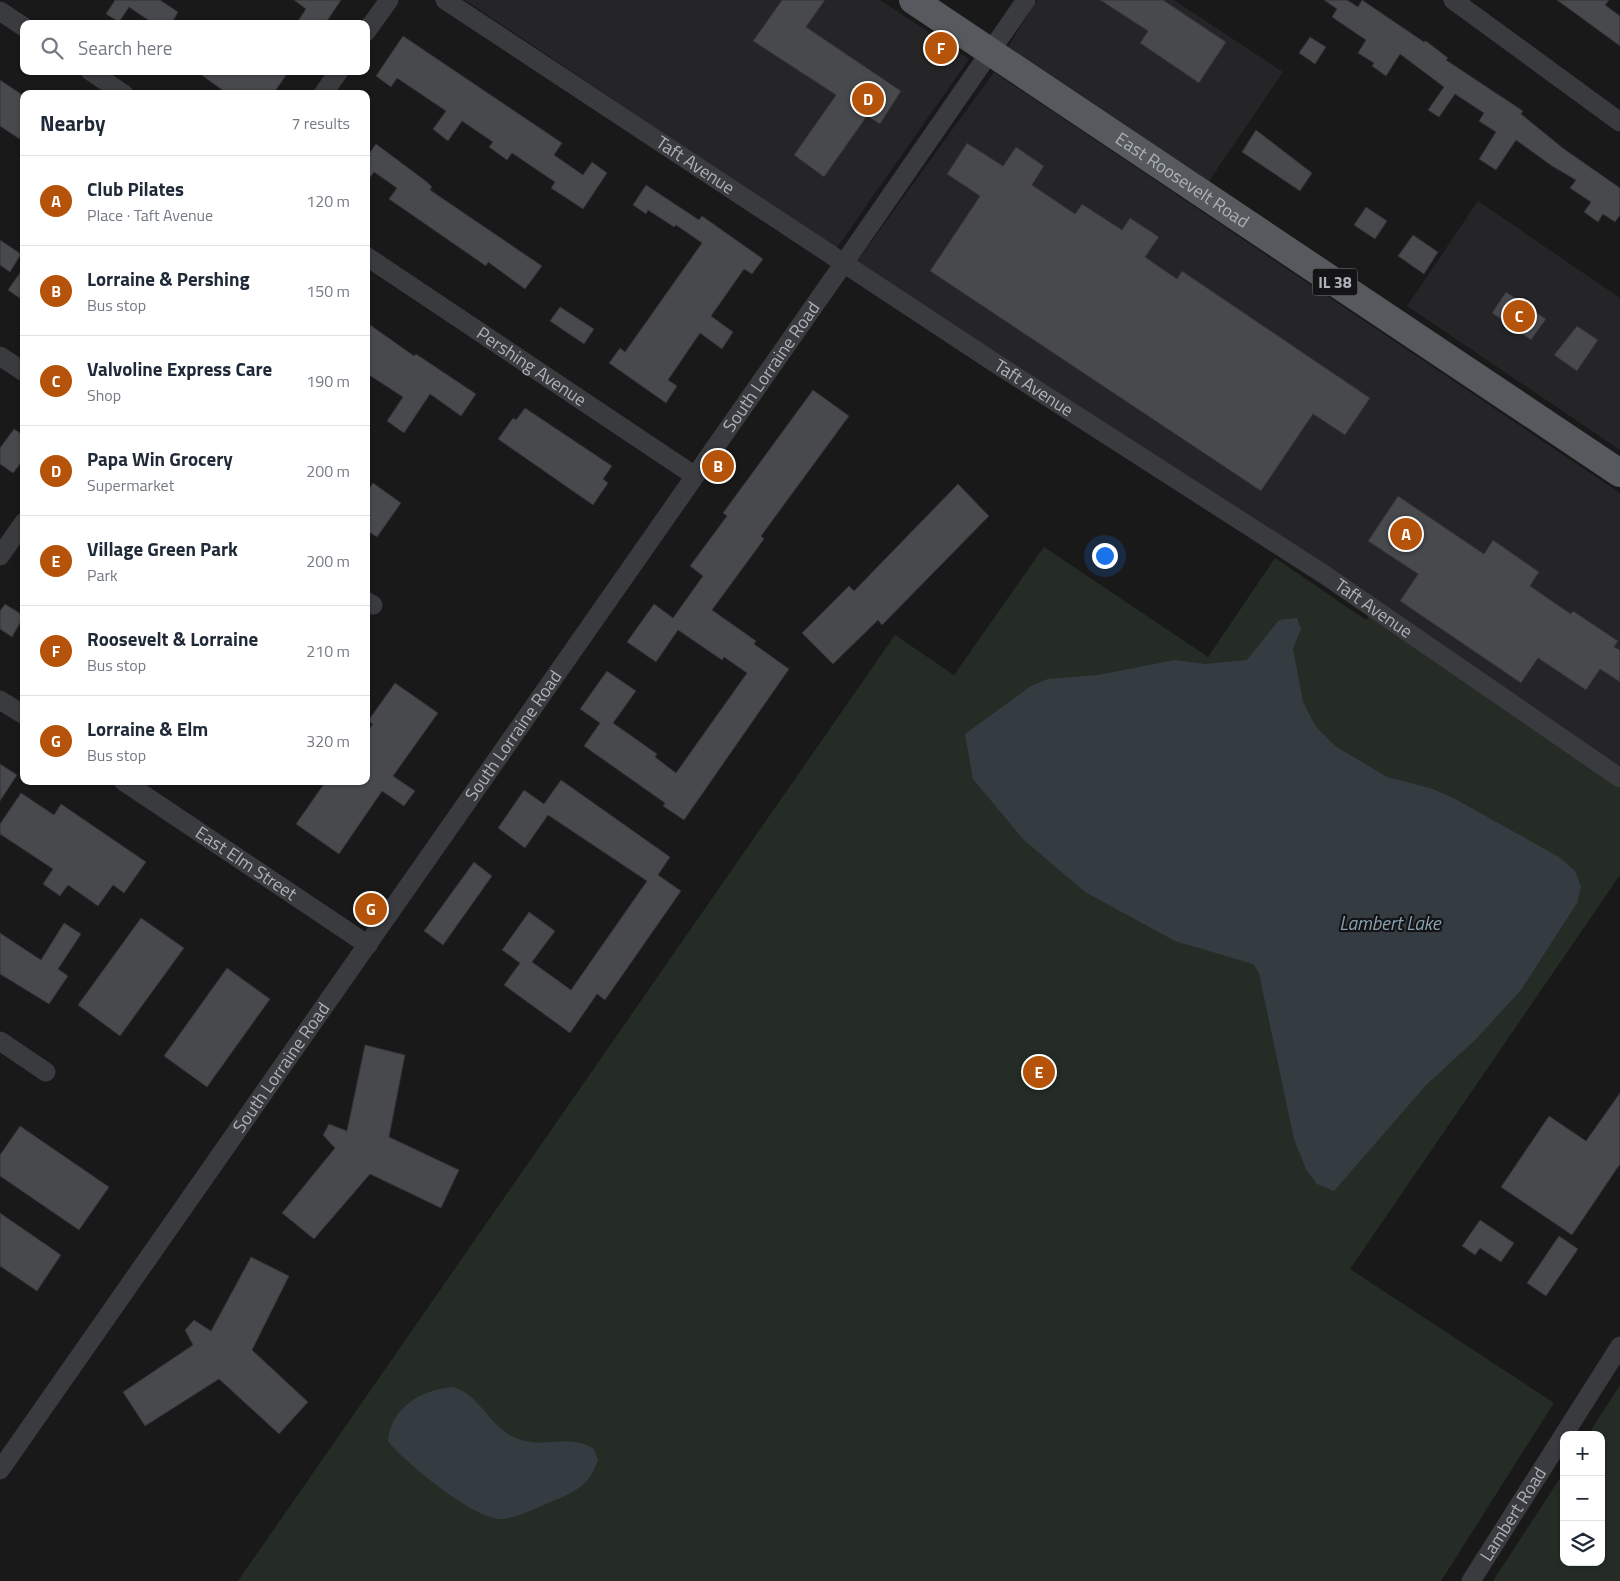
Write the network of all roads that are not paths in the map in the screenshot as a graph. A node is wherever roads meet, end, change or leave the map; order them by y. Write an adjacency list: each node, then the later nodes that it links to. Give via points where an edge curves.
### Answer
1 (389, 0): 8 (street)
2 (445, 0): 16 (street, Taft Avenue)
3 (913, 0): 9 (main road, East Roosevelt Road / IL 38)
4 (1026, 0): 9 (street, South Lorraine Road)
5 (1453, 0): 14 (street)
6 (0, 11): 7 (street)
7 (20, 24)
8 (370, 26)
9 (991, 52): 16 (street, South Lorraine Road); 19 (main road, East Roosevelt Road / IL 38)
10 (96, 75): 12 (street)
11 (336, 75): 13 (street)
12 (118, 90)
13 (326, 90)
14 (1620, 122)
15 (370, 259): 20 (street, Pershing Avenue)
16 (844, 264): 20 (street, South Lorraine Road); 25 (street, Taft Avenue, via 1325,575)
17 (0, 356): 18 (street)
18 (20, 369)
19 (1620, 473)
20 (695, 476): 27 (street, South Lorraine Road)
21 (20, 528): 22 (street)
22 (0, 556)
23 (0, 700): 24 (street)
24 (20, 712)
25 (1620, 778)
26 (129, 785): 27 (street, East Elm Street)
27 (368, 945): 31 (street, South Lorraine Road)
28 (0, 1041): 29 (street)
29 (46, 1072)
30 (1620, 1346): 32 (street, Lambert Road)
31 (0, 1470)
32 (1471, 1581)

